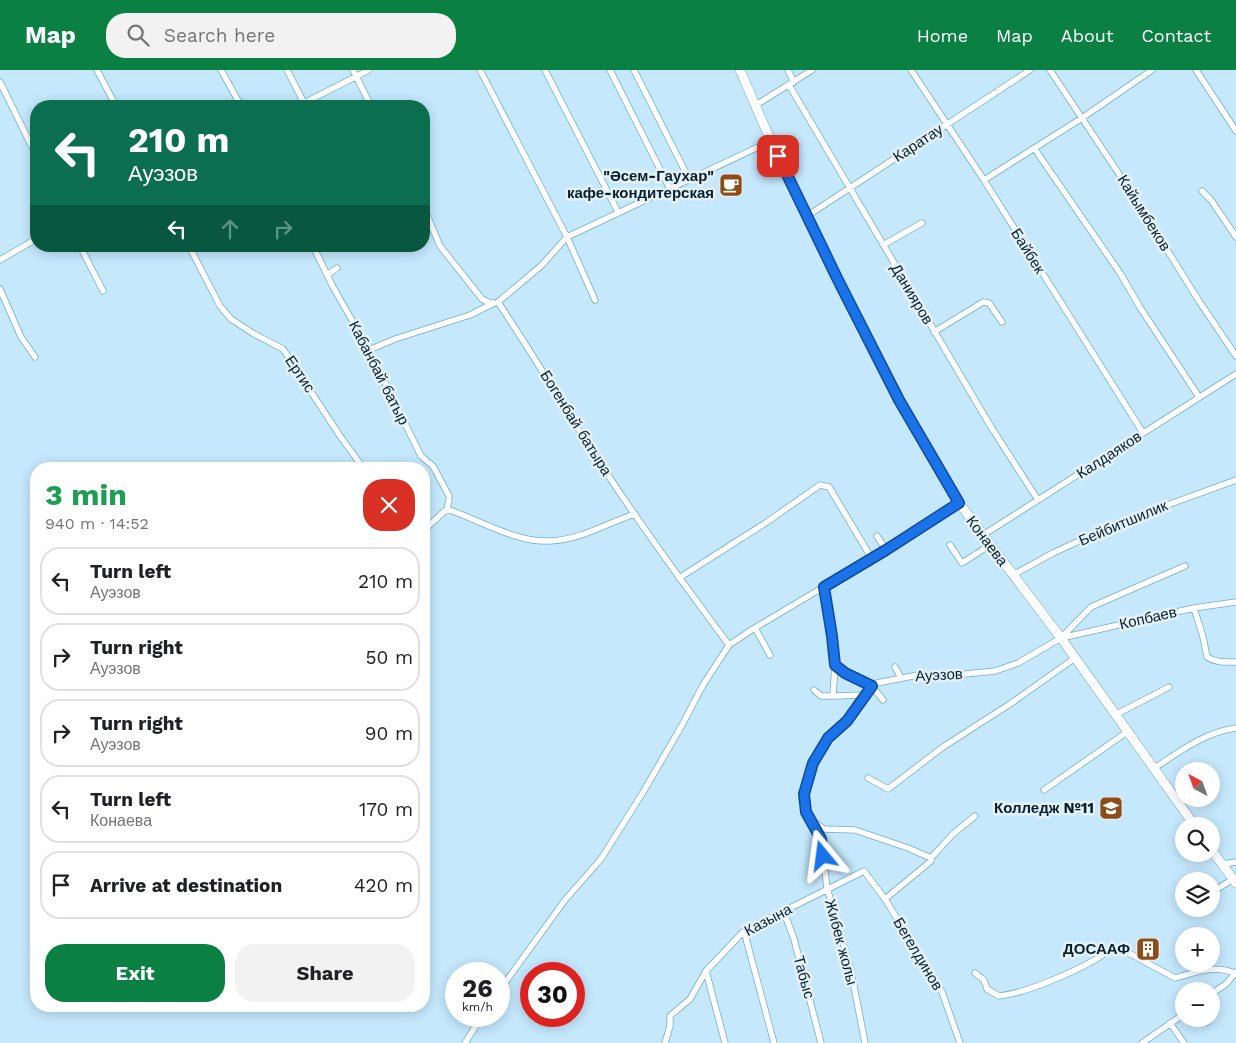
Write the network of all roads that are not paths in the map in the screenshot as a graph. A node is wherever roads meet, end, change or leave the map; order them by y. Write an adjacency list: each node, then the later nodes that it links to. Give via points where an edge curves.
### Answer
1 (97, 70): 21 (street)
2 (221, 70): 22 (street)
3 (287, 70): 23 (street)
4 (353, 70): 18 (street)
5 (368, 70): 18 (street)
6 (480, 70): 43 (street)
7 (545, 70): 38 (street)
8 (610, 70): 36 (street)
9 (634, 70): 33 (street)
10 (740, 70): 26 (main road, Конаева)
11 (788, 70): 20 (street, Данияров)
12 (812, 70): 20 (street)
13 (911, 70): 28 (street, Байбек)
14 (1030, 70): 28 (street, Каратау)
15 (1050, 70): 27 (street, Кайымбеков)
16 (1152, 70): 27 (street)
17 (1196, 70): 29 (street)
18 (356, 76): 24 (street); 25 (street)
19 (0, 82): 31 (street)
20 (791, 84): 26 (street); 35 (street, Данияров)
21 (113, 100)
22 (238, 100)
23 (302, 100)
24 (310, 100)
25 (368, 100)
26 (756, 105): 30 (main road, Конаева)
27 (1082, 118): 32 (street); 59 (street, Кайымбеков)
28 (947, 124): 34 (street, Байбек); 35 (street, Каратау)
29 (1236, 130)
30 (771, 141): 33 (street); 39 (main road, Конаева)
31 (30, 142)
32 (1034, 148): 34 (street); 62 (street, via 1120,273)
33 (689, 179): 36 (street)
34 (984, 180): 63 (street, Байбек)
35 (849, 188): 39 (street, Каратау); 45 (street, Данияров)
36 (670, 189): 38 (street)
37 (1202, 191): 42 (street)
38 (618, 212): 43 (street)
39 (807, 216): 69 (main road, Конаева, via 899,400)
40 (430, 222): 55 (street, Богенбай батыра, via 440,246 482,299)
41 (922, 223): 45 (street)
42 (1236, 236)
43 (568, 237): 54 (street); 55 (street, via 541,266)
44 (30, 243): 49 (street)
45 (883, 246): 57 (street, Данияров)
46 (83, 252): 53 (street)
47 (192, 252): 64 (street, Ертис, via 220,306 231,319 283,349)
48 (317, 252): 51 (street, Кабанбай батыр)
49 (0, 260)
50 (337, 268): 51 (street)
51 (327, 275): 58 (street, Кабанбай батыр)
52 (0, 288): 60 (street, via 21,337)
53 (104, 290)
54 (596, 300)
55 (496, 303): 58 (street, via 470,316); 71 (street, Богенбай батыра, via 542,368)
56 (1002, 322): 57 (street, via 989,304 983,302)
57 (934, 332): 68 (street, Данияров)
58 (369, 350): 65 (street, Кабанбай батыр, via 421,456)
59 (1236, 356)
60 (35, 357)
61 (1236, 374): 62 (street, Калдаяков)
62 (1199, 398): 63 (street, Калдаяков)
63 (1143, 433): 68 (street, Калдаяков)
64 (359, 462)
65 (428, 462)
66 (430, 464): 70 (street, Кабанбай батыр, via 449,498)
67 (1236, 480): 80 (street, Бейбитшилик, via 1118,523)
68 (1038, 500): 73 (street, Калдаяков)
69 (959, 503): 73 (main road, Конаева); 77 (street)
70 (447, 509): 71 (street, via 525,539 550,542 591,532); 72 (street)
71 (635, 514): 81 (street, Богенбай батыра)
72 (430, 525)
73 (982, 535): 76 (main road, Конаева)
74 (877, 536): 77 (street)
75 (950, 545): 76 (street, via 962,564)
76 (990, 545): 80 (main road, Конаева)
77 (886, 550): 78 (street)
78 (872, 559): 81 (street, via 828,487 820,485); 82 (street)
79 (1185, 566): 86 (street, via 1092,607)
80 (1013, 575): 86 (main road, Конаева)
81 (679, 578): 87 (street, Богенбай батыра)
82 (824, 587): 85 (street); 91 (street)
83 (1236, 602): 84 (street, Копбаев)
84 (1194, 608): 86 (street, Копбаев); 90 (street, via 1207,657 1221,662)
85 (754, 628): 87 (street); 88 (street)
86 (1062, 638): 89 (main road, Конаева); 93 (street, Ауэзов, via 1018,663 995,671)
87 (729, 645): 123 (street, via 601,858 565,900)
88 (770, 655)
89 (1075, 658): 100 (main road, Конаева); 104 (street, via 943,747 888,789)
90 (1236, 662)
91 (835, 665): 94 (street); 98 (street)
92 (895, 667): 93 (street)
93 (901, 678): 94 (street, Ауэзов)
94 (872, 686): 97 (street, Жибек жолы); 99 (street)
95 (1169, 687): 100 (street)
96 (814, 690): 98 (street, via 821,696)
97 (866, 695): 98 (street); 108 (street, Жибек жолы, via 847,721 828,738 813,763 804,794)
98 (833, 696)
99 (884, 700)
100 (1115, 714): 102 (main road, Конаева)
101 (1236, 728): 103 (street, via 1200,739)
102 (1126, 732): 103 (main road, Конаева); 105 (street)
103 (1153, 769): 107 (main road, Конаева)
104 (868, 778)
105 (1044, 790)
106 (975, 816): 109 (street)
107 (1188, 817)
108 (810, 819): 109 (street, via 824,829 855,830); 115 (street, Жибек жолы, via 821,839)
109 (930, 858): 117 (street, via 931,862)
110 (1220, 861): 112 (main road)
111 (1236, 862): 112 (street)
112 (1222, 864): 114 (main road)
113 (864, 871): 115 (street, Казына); 117 (street, Бегелдинов)
114 (1234, 881): 116 (street)
115 (827, 888): 118 (street, Казына); 133 (street, Жибек жолы, via 851,971)
116 (1220, 888)
117 (885, 899): 134 (street, Бегелдинов, via 942,992)
118 (784, 912): 119 (street, Казына); 132 (street, Табыс)
119 (744, 931): 120 (street, Казына); 131 (street)
120 (706, 972): 129 (street, Казына, via 690,999 670,1016); 130 (street)
121 (1235, 972): 122 (street, via 1210,969 1175,978 1125,951 1111,949 1060,976 1008,995 998,996); 124 (street)
122 (974, 973)
123 (510, 975)
124 (1220, 988)
125 (1175, 1020): 126 (street)
126 (1170, 1023): 135 (street); 136 (street)
127 (475, 1027): 128 (street)
128 (465, 1043)
129 (665, 1043)
130 (725, 1043)
131 (774, 1043)
132 (821, 1043)
133 (865, 1043)
134 (960, 1043)
135 (1142, 1043)
136 (1184, 1043)

